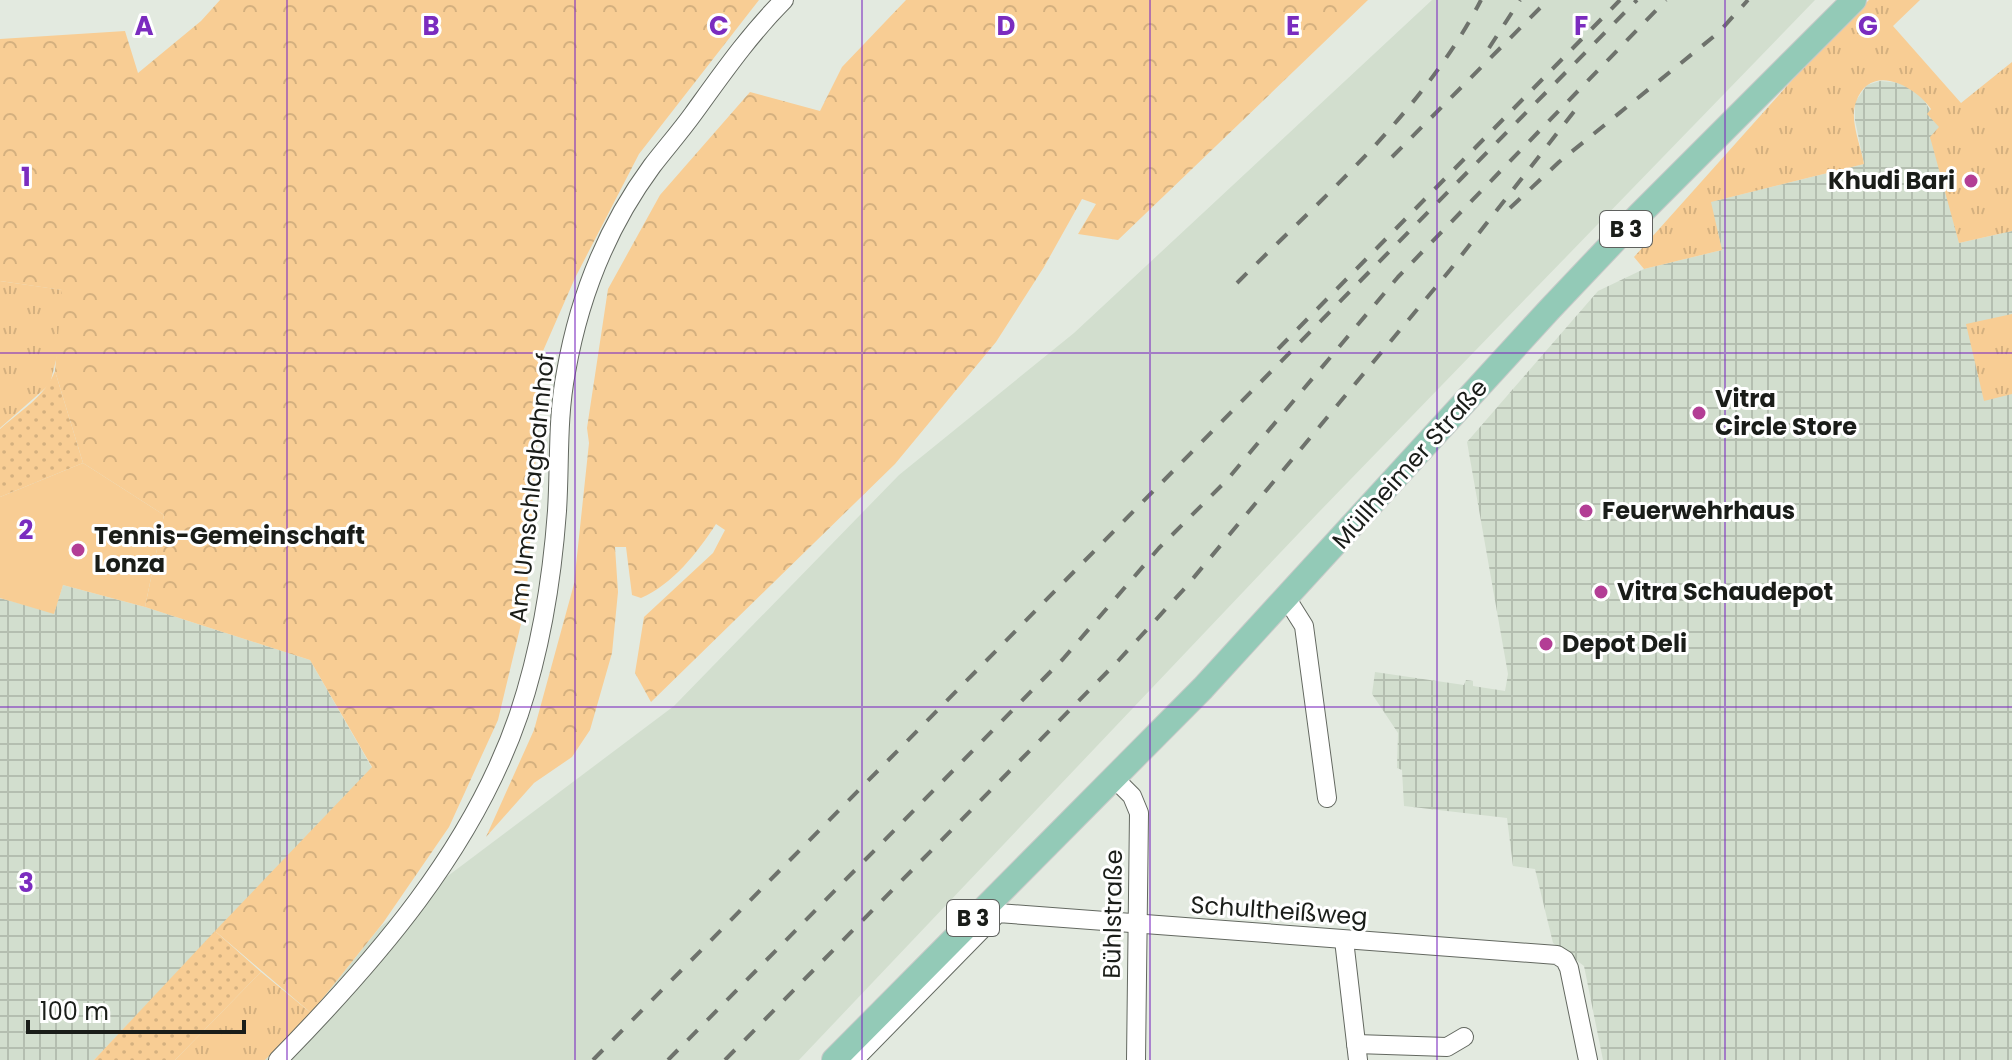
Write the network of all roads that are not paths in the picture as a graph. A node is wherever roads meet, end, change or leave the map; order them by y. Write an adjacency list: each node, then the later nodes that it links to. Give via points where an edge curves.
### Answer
1 (784, 0): 10 (street, Am Umschlagbahnhof, via 753,31 651,168 617,223 583,296 565,374 546,608 528,685 494,773 442,868 381,946)
2 (1854, 0): 3 (main road, Müllheimer Straße / B 3, via 1549,310)
3 (1287, 599): 4 (main road, Müllheimer Straße / B 3); 5 (street, via 1304,626)
4 (1114, 778): 6 (street, Bühlstraße, via 1132,796 1139,813); 11 (main road, B 3)
5 (1327, 798)
6 (1136, 924): 7 (street, Schultheißweg); 12 (street, Schultheißweg, via 998,913); 13 (street, Bühlstraße)
7 (1344, 940): 9 (street); 14 (street, Schultheißweg, via 1557,955 1569,968)
8 (1464, 1037): 9 (street, via 1447,1047)
9 (1357, 1052)
10 (278, 1060)
11 (834, 1060)
12 (854, 1060)
13 (1136, 1060)
14 (1588, 1060)

